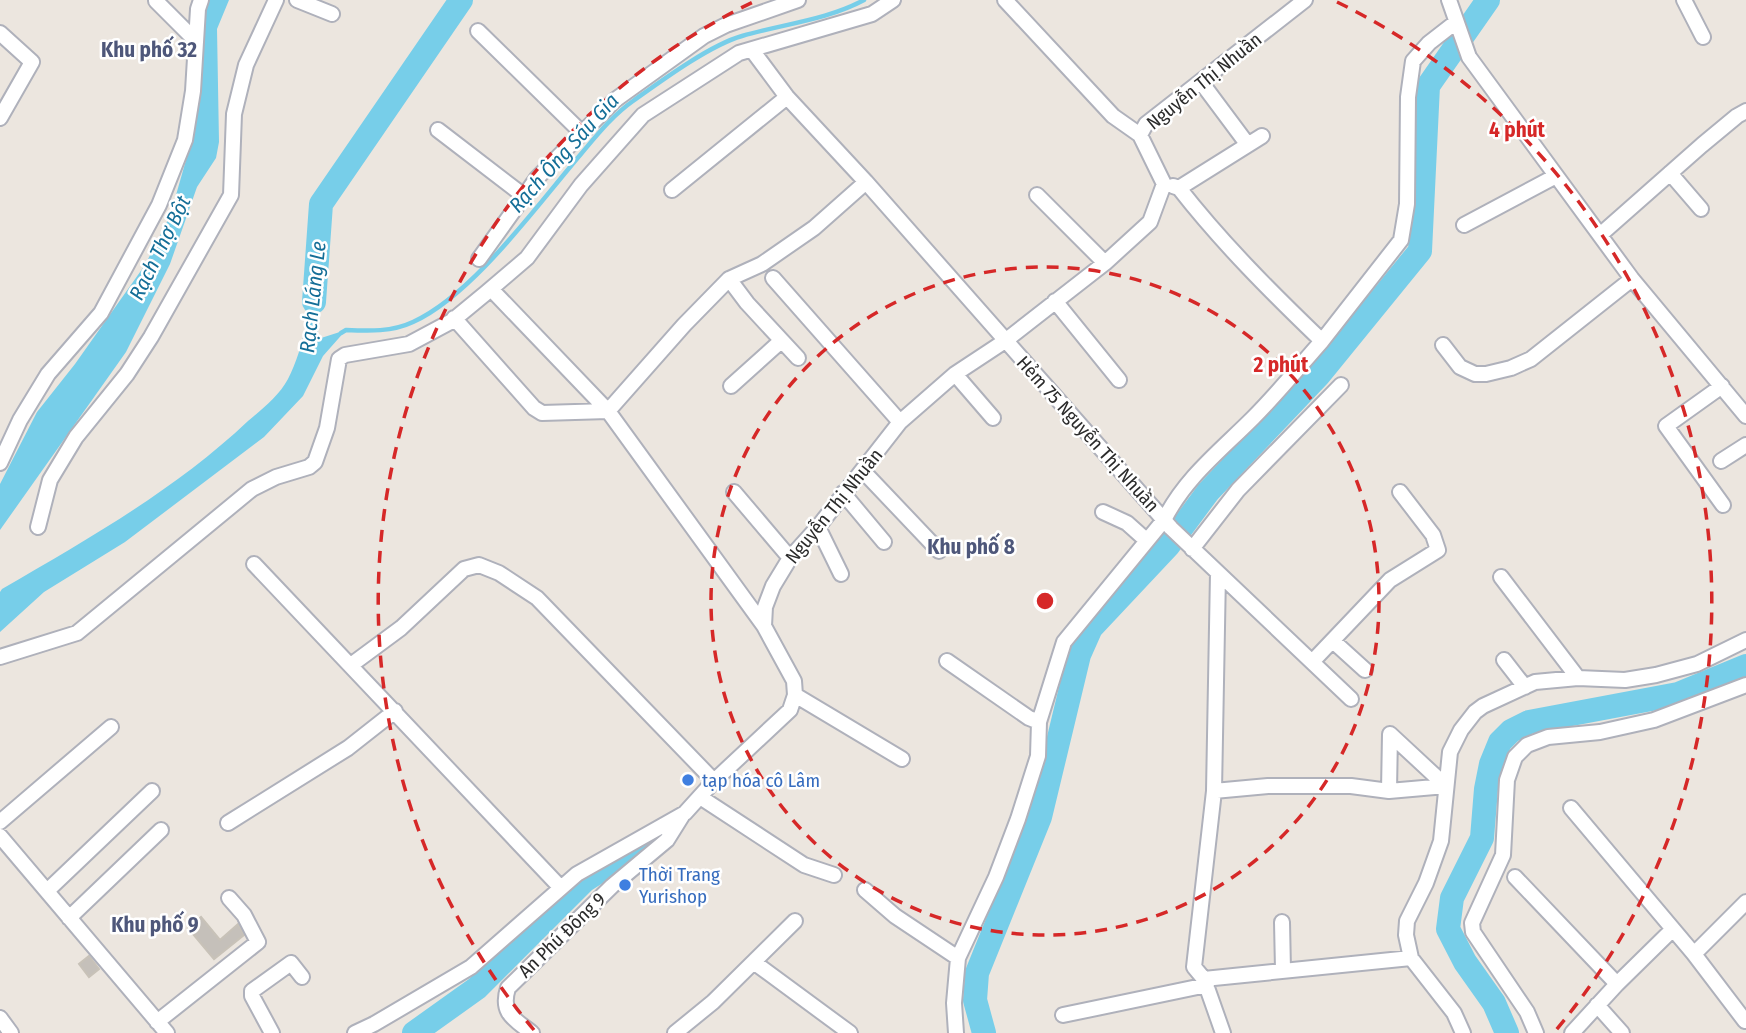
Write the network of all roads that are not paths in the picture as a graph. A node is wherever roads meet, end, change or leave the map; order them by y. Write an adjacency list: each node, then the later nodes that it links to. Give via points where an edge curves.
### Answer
1 (201, 0): 16 (street)
2 (276, 0): 69 (street, via 246,65 234,114 231,195 152,337 76,437 50,480)
3 (297, 0): 11 (street)
4 (798, 0): 23 (street, via 704,36 615,100)
5 (893, 0): 17 (street, via 872,14)
6 (1005, 0): 24 (street, via 1113,116)
7 (1305, 0): 18 (street, Nguyễn Thị Nhuần)
8 (1449, 0): 12 (street)
9 (1684, 0): 15 (street)
10 (156, 2): 16 (street)
11 (332, 14)
12 (1458, 26): 28 (street, via 1469,57); 47 (street, via 1429,43 1413,61 1407,204 1401,240)
13 (478, 31): 23 (street)
14 (0, 33): 21 (street, via 32,62)
15 (1703, 37)
16 (196, 41): 61 (street, via 185,140 159,205 101,313 48,374)
17 (752, 50): 19 (street, Hẻm 75 Nguyễn Thị Nhuần); 42 (street, via 739,53 643,114 581,185 527,258)
18 (1201, 82): 24 (street, Nguyễn Thị Nhuần, via 1146,124); 26 (street)
19 (787, 97): 29 (street, Hẻm 75 Nguyễn Thị Nhuần); 31 (street)
20 (1743, 116): 27 (street)
21 (0, 118)
22 (438, 130): 33 (street)
23 (582, 133): 33 (street)
24 (1140, 135): 30 (street, Nguyễn Thị Nhuần)
25 (1262, 136): 26 (street)
26 (1248, 145): 30 (street)
27 (1670, 173): 34 (street); 36 (street)
28 (1556, 176): 35 (street); 36 (street)
29 (866, 182): 40 (street, via 814,228 762,264); 46 (street, Hẻm 75 Nguyễn Thị Nhuần)
30 (1172, 186): 38 (street, Nguyễn Thị Nhuần, via 1156,203 1150,222); 47 (street)
31 (672, 190)
32 (1037, 195): 38 (street)
33 (524, 196): 37 (street)
34 (1701, 209)
35 (1464, 225)
36 (1600, 235): 41 (street)
37 (479, 259)
38 (1105, 263): 43 (street, Nguyễn Thị Nhuần)
39 (773, 278): 58 (street)
40 (729, 279): 45 (street); 55 (street)
41 (1632, 279): 48 (street, via 1531,359 1511,368 1475,374 1460,367); 54 (street)
42 (491, 289): 44 (street); 55 (street)
43 (1055, 301): 46 (street, Nguyễn Thị Nhuần); 51 (street)
44 (454, 318): 55 (street, via 542,414); 83 (street, via 409,344 339,359 327,428 315,462 251,489 77,633)
45 (781, 341): 49 (street); 53 (street)
46 (1005, 341): 50 (street, Nguyễn Thị Nhuần); 68 (street, Hẻm 75 Nguyễn Thị Nhuần)
47 (1322, 341): 68 (street, via 1268,403 1204,463 1174,500)
48 (1443, 345)
49 (798, 358)
50 (955, 374): 57 (street); 58 (street, Nguyễn Thị Nhuần)
51 (1119, 380)
52 (1340, 385): 73 (street)
53 (731, 386)
54 (1722, 386): 56 (street); 66 (street, via 1666,426)
55 (608, 411): 80 (street)
56 (1746, 416)
57 (993, 418)
58 (900, 422): 62 (street, Nguyễn Thị Nhuần)
59 (1746, 445): 60 (street)
60 (1721, 461)
61 (0, 463)
62 (863, 471): 65 (street, Nguyễn Thị Nhuần); 74 (street)
63 (734, 492): 75 (street)
64 (1400, 492): 82 (street, via 1438,550 1390,580)
65 (843, 493): 70 (street, Nguyễn Thị Nhuần); 72 (street)
66 (1723, 505)
67 (1103, 512): 71 (street, via 1127,523)
68 (1167, 524): 71 (street); 73 (street, Hẻm 75 Nguyễn Thị Nhuần)
69 (38, 527)
70 (818, 527): 75 (street, Nguyễn Thị Nhuần); 78 (street)
71 (1146, 540): 95 (street, via 1064,642)
72 (884, 542)
73 (1189, 546): 77 (street, Hẻm 75 Nguyễn Thị Nhuần)
74 (939, 551)
75 (790, 558): 80 (street, Nguyễn Thị Nhuần, via 765,607)
76 (254, 564): 87 (street)
77 (1218, 573): 86 (street, Hẻm 75 Nguyễn Thị Nhuần); 101 (street)
78 (841, 574)
79 (1502, 578): 89 (street)
80 (764, 626): 92 (street, via 793,681)
81 (1746, 640): 89 (street, via 1697,664 1656,676)
82 (1332, 641): 86 (street); 88 (street)
83 (0, 657)
84 (1504, 660): 91 (street)
85 (947, 661): 95 (street)
86 (1312, 662): 93 (street, Hẻm 75 Nguyễn Thị Nhuần)
87 (351, 665): 94 (street); 98 (street, via 401,628 464,569 479,565 537,597)
88 (1365, 670)
89 (1578, 678): 91 (street)
90 (1746, 685): 143 (street, via 1654,720 1548,737 1527,745 1515,757 1507,780 1503,855 1472,923)
91 (1524, 687): 99 (street, via 1475,712 1450,752)
92 (795, 695): 97 (street); 98 (street, via 790,710)
93 (1351, 699)
94 (394, 711): 107 (street, via 348,748); 112 (street)
95 (1039, 722): 122 (street, via 1038,755 1018,819)
96 (111, 727): 106 (street)
97 (902, 759)
98 (714, 781): 103 (street)
99 (1446, 786): 102 (street); 102 (street, via 1390,734); 123 (street, via 1441,841 1407,921)
100 (152, 791): 114 (street)
101 (1213, 791): 102 (street, via 1268,786); 127 (street, via 1194,967)
102 (1389, 791)
103 (700, 797): 105 (street); 110 (street, via 804,865)
104 (1571, 808): 120 (street)
105 (685, 813): 112 (street, via 577,874); 137 (street, An Phú Đông 9, via 667,840 612,886 508,988 504,1001 509,1016)
106 (0, 822)
107 (228, 823)
108 (162, 831): 117 (street)
109 (0, 836): 114 (street)
110 (834, 875)
111 (1515, 877): 128 (street)
112 (561, 888): 136 (street, via 471,967)
113 (865, 890): 122 (street)
114 (47, 891): 117 (street)
115 (229, 898): 133 (street, via 258,942)
116 (1746, 902): 121 (street)
117 (69, 918): 133 (street)
118 (795, 921): 124 (street)
119 (1282, 922): 125 (street)
120 (1672, 930): 121 (street); 128 (street)
121 (1694, 954): 132 (street)
122 (958, 958): 140 (street)
123 (1411, 958): 125 (street); 142 (street, via 1454,1013)
124 (755, 963): 138 (street); 139 (street)
125 (1283, 970): 127 (street)
126 (302, 977): 135 (street, via 291,963 252,990)
127 (1205, 982): 130 (street); 141 (street)
128 (1617, 984): 129 (street)
129 (1597, 1005): 144 (street); 145 (street)
130 (1063, 1016)
131 (0, 1018): 134 (street)
132 (1745, 1021)
133 (162, 1028)
134 (11, 1033)
135 (272, 1033)
136 (355, 1033)
137 (532, 1033)
138 (675, 1033)
139 (850, 1033)
140 (956, 1033)
141 (1223, 1033)
142 (1463, 1033)
143 (1536, 1033)
144 (1572, 1033)
145 (1622, 1033)

